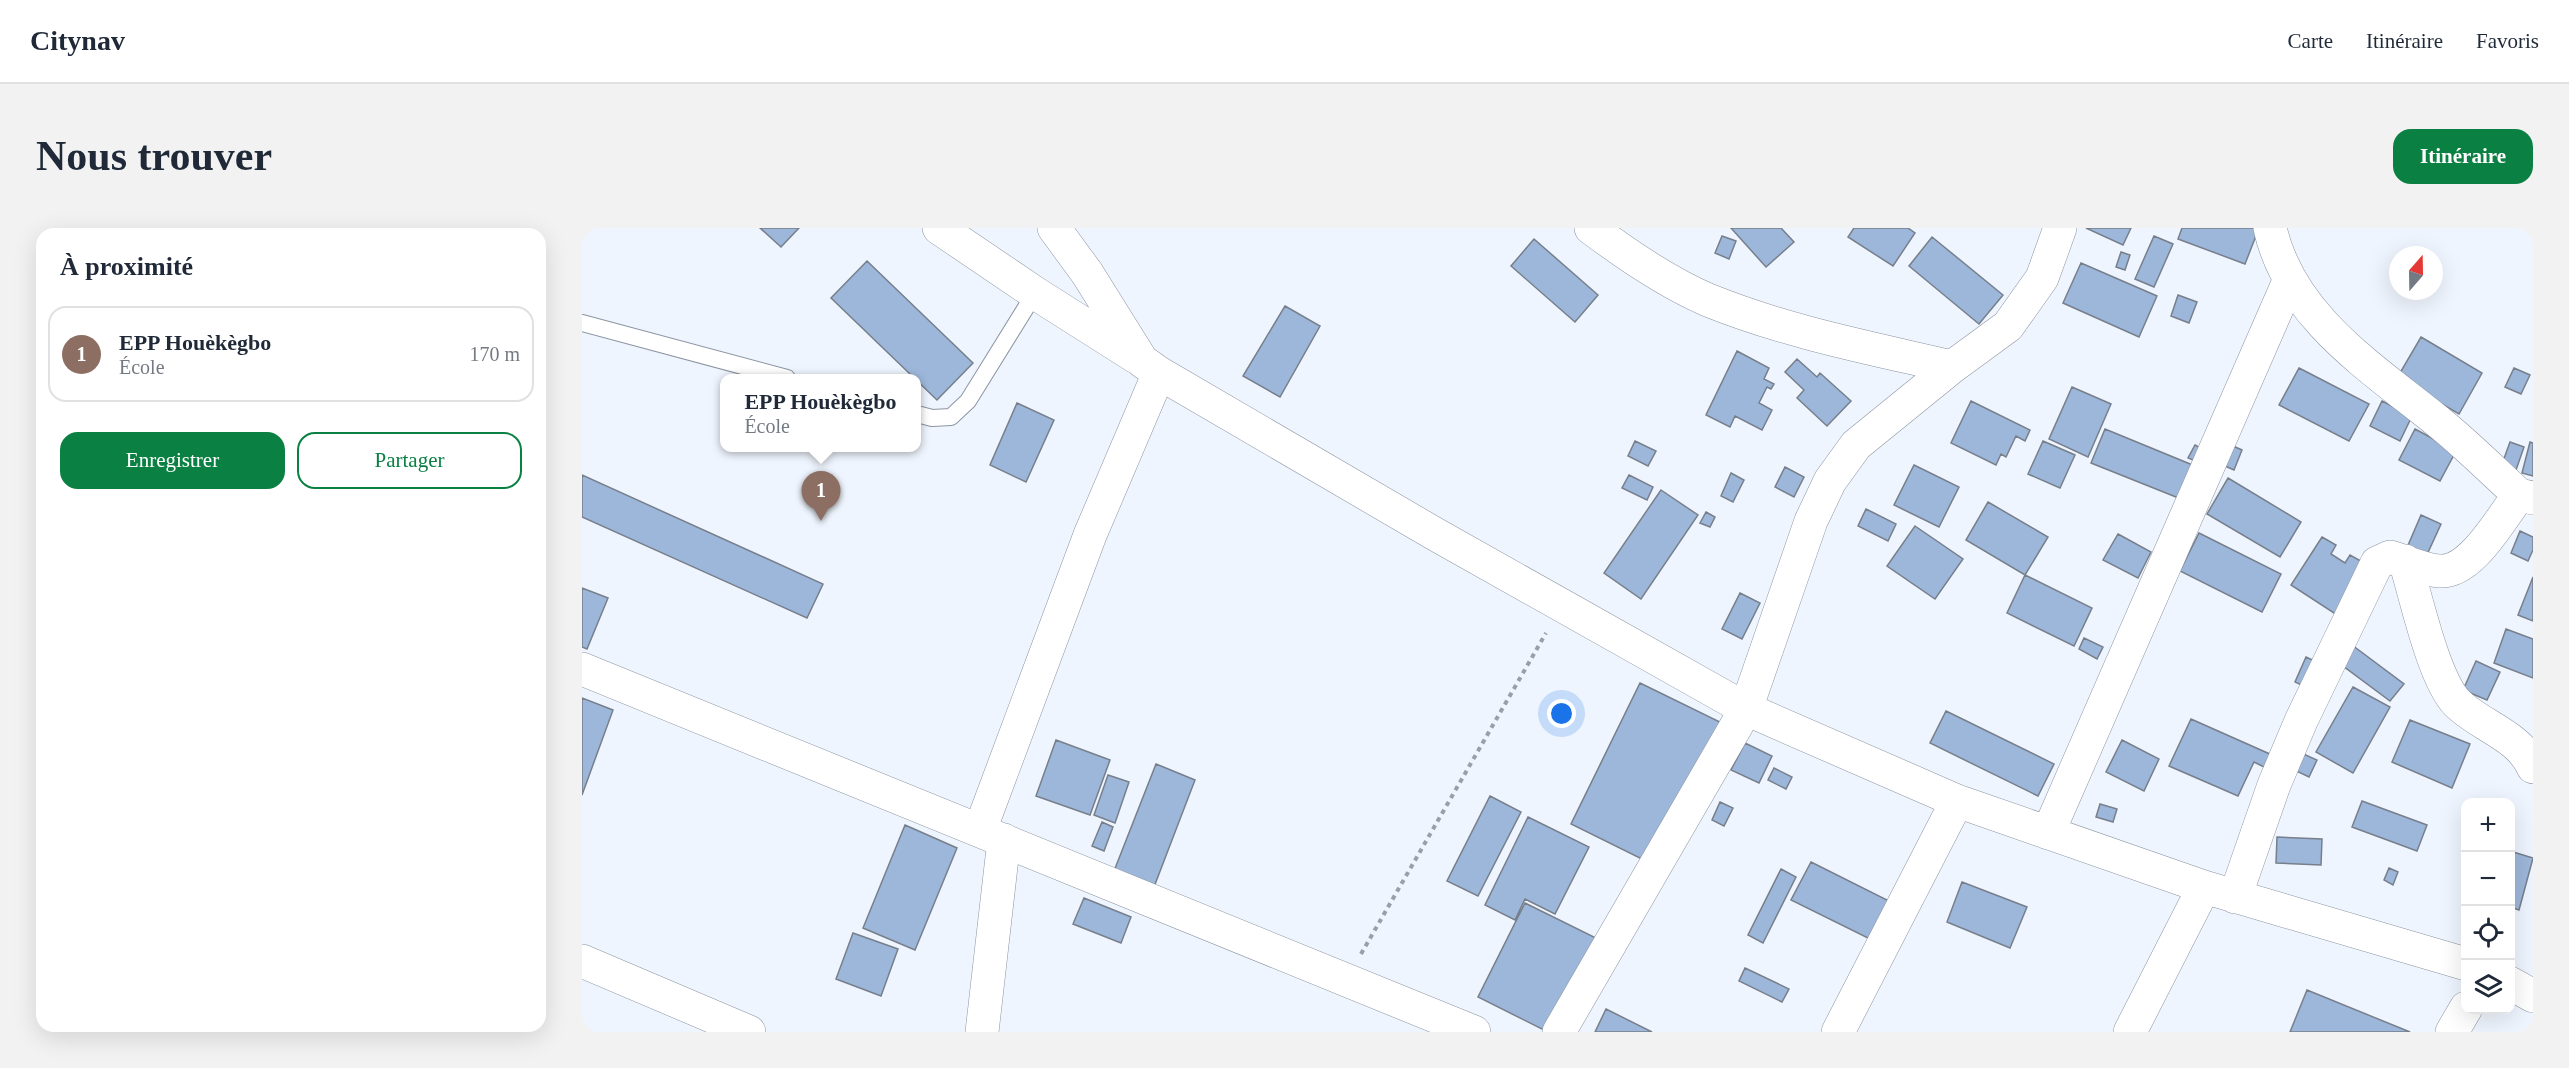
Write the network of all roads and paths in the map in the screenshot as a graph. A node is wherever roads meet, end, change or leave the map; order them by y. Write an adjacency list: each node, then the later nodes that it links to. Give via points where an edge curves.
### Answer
1 (939, 228): 7 (street)
2 (1054, 228): 9 (street)
3 (1591, 228): 10 (street, via 1633,259 1707,299 1787,328)
4 (2060, 228): 10 (street, via 2042,278 2008,326)
5 (2270, 228): 6 (street)
6 (2289, 281): 13 (street, via 2327,331); 20 (street)
7 (1035, 293): 9 (street); 12 (lane, via 968,401 951,417)
8 (582, 323): 11 (lane)
9 (1151, 367): 15 (street); 21 (street, via 1090,535)
10 (1952, 367): 17 (street, via 1856,445 1830,481 1811,521)
11 (772, 374)
12 (921, 415)
13 (2526, 496): 14 (street, via 2469,561 2454,570 2438,572)
14 (2405, 561): 18 (street, via 2442,681 2457,703 2527,754); 23 (street, via 2390,557 2377,564 2301,721)
15 (1562, 607): 17 (street); 26 (path)
16 (582, 669): 21 (street)
17 (1746, 709): 19 (street); 33 (street)
18 (2533, 767)
19 (1957, 801): 20 (street); 34 (street)
20 (2048, 832): 22 (street)
21 (992, 835): 26 (street); 31 (street)
22 (2204, 887): 23 (street); 35 (street)
23 (2235, 897): 25 (street)
24 (582, 961): 30 (street)
25 (2461, 963)
26 (1347, 979): 32 (street)
27 (2515, 985): 28 (street)
28 (2533, 996)
29 (2462, 1014): 36 (street)
30 (749, 1032)
31 (982, 1032)
32 (1474, 1032)
33 (1559, 1032)
34 (1838, 1032)
35 (2130, 1032)
36 (2452, 1032)

